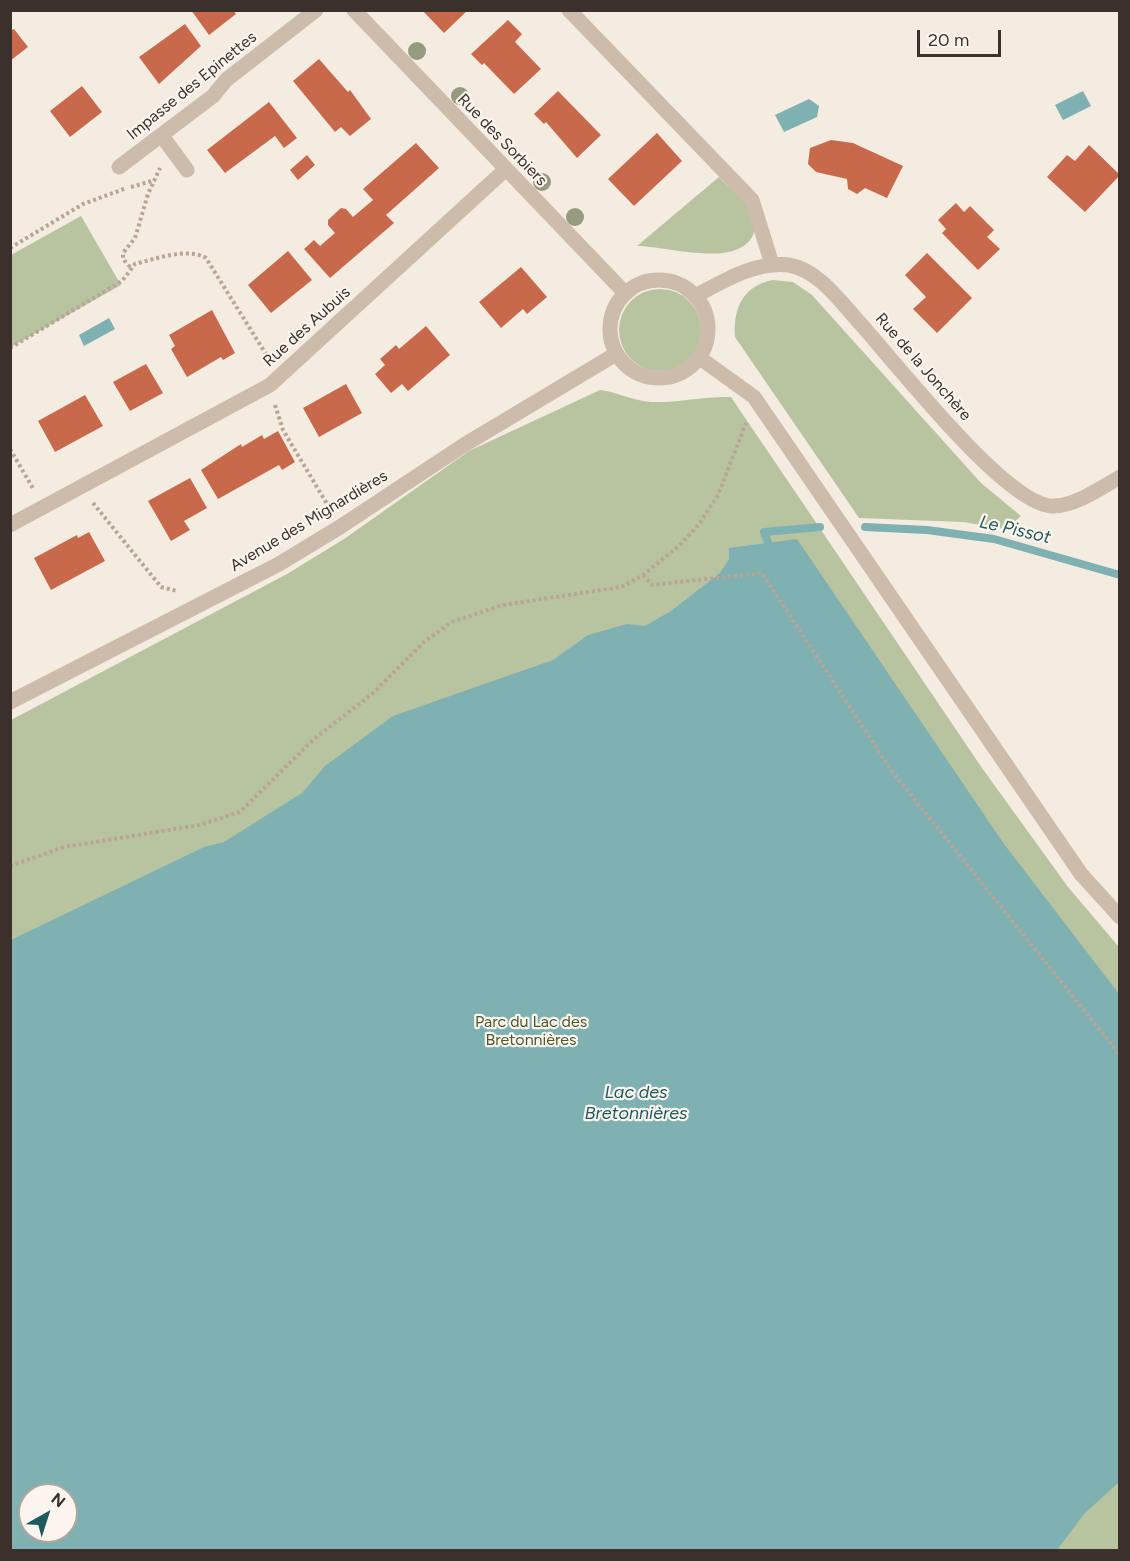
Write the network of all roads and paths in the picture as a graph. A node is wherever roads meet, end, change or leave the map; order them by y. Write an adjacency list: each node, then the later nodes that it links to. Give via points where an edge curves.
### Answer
1 (316, 10): 4 (street, Impasse des Epinettes)
2 (354, 10): 7 (street, Rue des Sorbiers)
3 (569, 10): 11 (street, via 752,200)
4 (162, 136): 5 (street); 6 (street, Impasse des Epinettes)
5 (173, 150): 8 (street); 9 (path)
6 (119, 167)
7 (506, 169): 13 (street, Rue des Sorbiers); 18 (street, Rue des Aubuis)
8 (187, 170)
9 (155, 180): 10 (path, via 83,204); 12 (path, via 135,238 123,253)
10 (10, 248)
11 (772, 264): 14 (street, Rue de la Jonchère, via 746,271); 21 (street, Rue de la Jonchère, via 811,274 826,287 964,441 1020,494 1038,504 1055,506 1083,497)
12 (130, 267): 15 (path, via 122,281); 18 (path, via 168,256 206,258 268,358)
13 (625, 293): 14 (street, via 637,284 664,280 681,285); 16 (street, via 610,320)
14 (695, 296): 17 (street, via 705,310 708,331)
15 (10, 348)
16 (616, 354): 17 (street, via 631,371 653,379 678,375); 24 (street, Avenue des Mignardières, via 464,445)
17 (700, 357): 29 (street, via 754,397 1081,874)
18 (270, 385): 22 (street, Rue des Aubuis); 24 (path, via 283,430)
19 (749, 416): 25 (path, via 718,495 700,523 662,562)
20 (10, 449): 22 (path, via 36,492)
21 (1119, 477)
22 (62, 497): 23 (street, Rue des Aubuis); 26 (path, via 93,503 161,587 185,593)
23 (10, 525)
24 (340, 527): 26 (street, Avenue des Mignardières)
25 (643, 575): 28 (path, via 621,587 503,605 452,622 425,641 372,694 306,747 240,812 199,825 64,847); 30 (path, via 652,585 762,573 891,770)
26 (193, 609): 27 (street, Avenue des Mignardières)
27 (10, 702)
28 (10, 866)
29 (1119, 917)
30 (1119, 1055)

